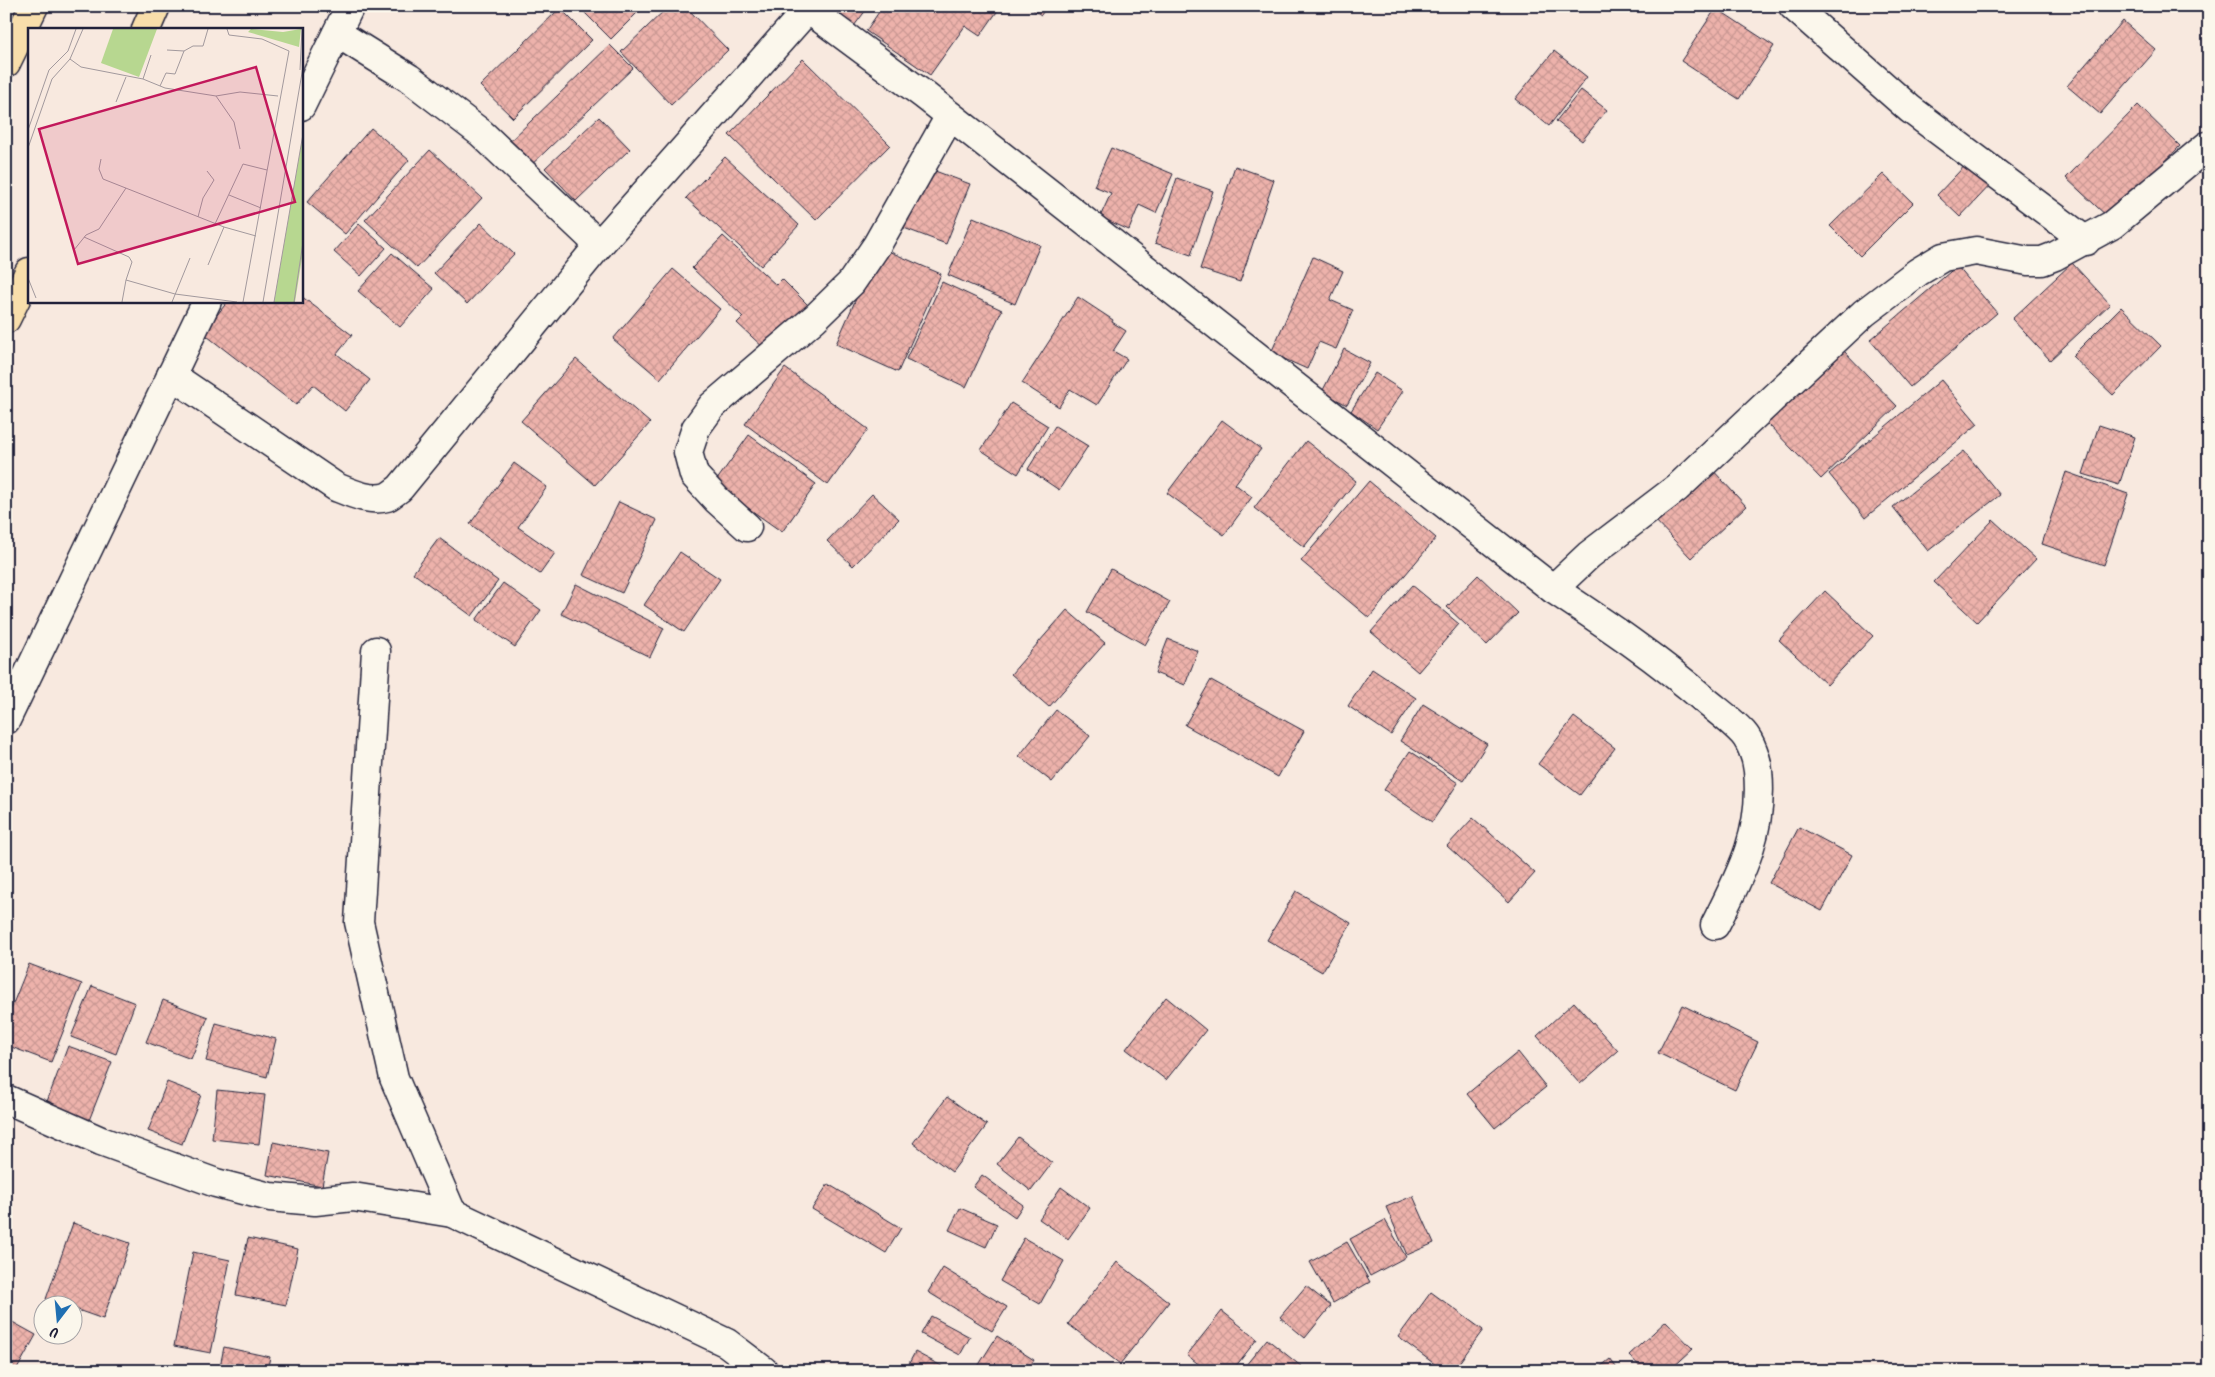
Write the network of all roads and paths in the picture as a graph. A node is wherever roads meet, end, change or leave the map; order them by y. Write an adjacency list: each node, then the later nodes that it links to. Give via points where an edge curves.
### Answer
1 (34, 6): 8 (highway)
2 (156, 6): 6 (highway)
3 (350, 6): 7 (street)
4 (1793, 6): 12 (street, via 1910,109)
5 (806, 8): 10 (street); 13 (street)
6 (146, 28)
7 (337, 33): 9 (street); 13 (street, via 409,78 481,133)
8 (6, 63)
9 (302, 104)
10 (950, 116): 18 (street, via 877,245 851,283 712,406 696,428 688,452 694,475); 19 (street)
11 (2207, 146): 12 (street, via 2112,225)
12 (2086, 241): 19 (street, via 2042,261 1976,251 1943,257 1918,272 1864,313 1677,488 1589,555)
13 (599, 245): 17 (street, via 400,488 387,497 354,495 336,487)
14 (28, 274): 16 (highway)
15 (207, 302): 17 (street)
16 (6, 319)
17 (171, 375): 21 (street)
18 (747, 527)
19 (1553, 589): 22 (street, via 1624,635 1686,683 1743,734 1753,753 1758,770 1755,836 1745,866)
20 (376, 651): 24 (street, via 358,922 394,1078)
21 (6, 720)
22 (1716, 925)
23 (6, 1098): 24 (street, via 101,1141 216,1183 270,1197 315,1201 353,1197)
24 (452, 1214): 25 (street, via 727,1343)
25 (764, 1371)

